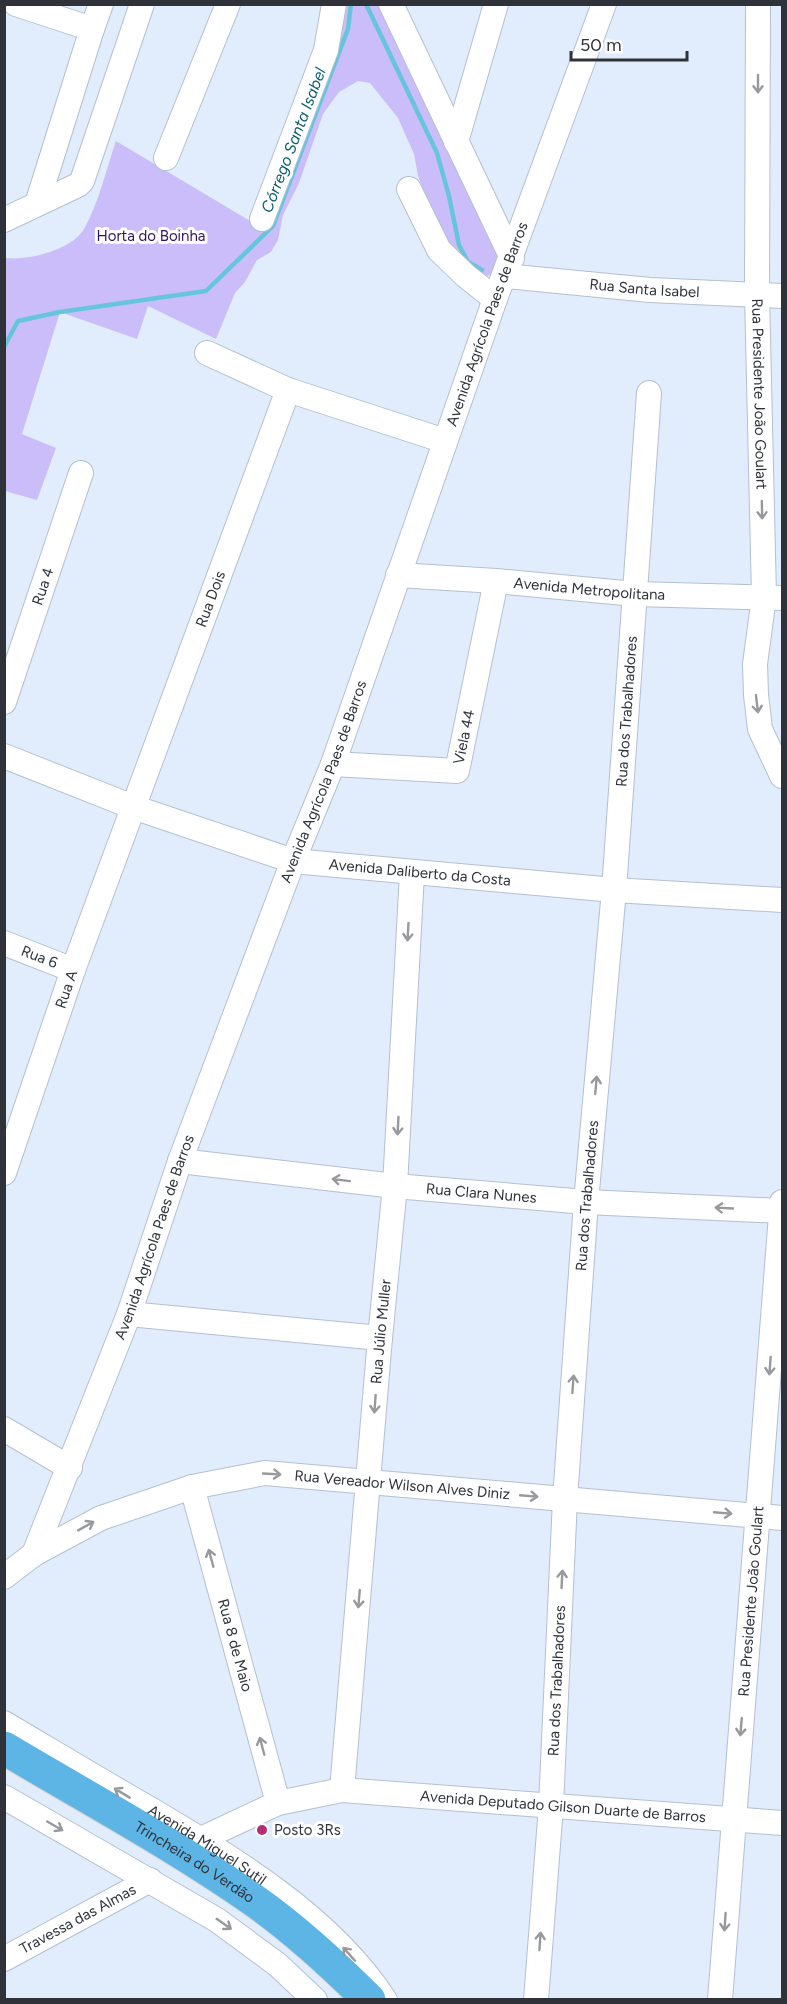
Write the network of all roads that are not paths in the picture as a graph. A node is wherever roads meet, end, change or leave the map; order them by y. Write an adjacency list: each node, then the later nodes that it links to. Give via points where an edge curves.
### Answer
1 (101, 4): 11 (street)
2 (142, 4): 15 (street, via 82,181)
3 (228, 4): 13 (street)
4 (334, 4): 16 (street, via 326,50)
5 (391, 4): 12 (street)
6 (496, 4): 12 (street)
7 (604, 4): 18 (street, Avenida Agrícola Paes de Barros)
8 (758, 4): 19 (street, Rua Presidente João Goulart, one-way to 19)
9 (26, 6): 10 (street)
10 (56, 11): 11 (street)
11 (92, 29): 15 (street)
12 (456, 142): 18 (street)
13 (166, 158)
14 (409, 189): 21 (street, via 439,250)
15 (37, 204): 17 (street)
16 (262, 219)
17 (4, 220)
18 (509, 267): 19 (street, Rua Santa Isabel, via 650,290); 21 (street, Avenida Agrícola Paes de Barros)
19 (758, 294): 20 (street, Rua Santa Isabel); 30 (street, Rua Presidente João Goulart, one-way to 30)
20 (783, 296)
21 (495, 299): 25 (street, Avenida Agrícola Paes de Barros)
22 (207, 353): 23 (street)
23 (288, 390): 25 (street); 35 (street, Rua Dois)
24 (649, 393): 29 (street, Rua dos Trabalhadores)
25 (446, 441): 27 (street, Avenida Agrícola Paes de Barros)
26 (81, 473): 31 (street, Rua 4)
27 (398, 575): 28 (street, Avenida Metropolitana); 33 (street, Avenida Agrícola Paes de Barros)
28 (496, 581): 29 (street, Avenida Metropolitana); 33 (street, Viela 44, via 457,771)
29 (635, 594): 30 (street, Avenida Metropolitana); 38 (street, Rua dos Trabalhadores)
30 (773, 598): 34 (street, Rua Presidente João Goulart, one-way to 34, via 755,664 756,695 760,729)
31 (4, 702)
32 (4, 756): 35 (street, Avenida Daliberto da Costa)
33 (333, 764): 36 (street, Avenida Agrícola Paes de Barros)
34 (783, 776)
35 (133, 807): 36 (street, Avenida Daliberto da Costa); 41 (street, Rua A)
36 (293, 861): 37 (street, Avenida Daliberto da Costa); 43 (street, Avenida Agrícola Paes de Barros)
37 (412, 873): 38 (street, Avenida Daliberto da Costa); 45 (street, Rua Júlio Muller, one-way to 45)
38 (614, 890): 39 (street, Avenida Daliberto da Costa); 46 (street, Rua dos Trabalhadores, one-way to 38)
39 (783, 900)
40 (4, 943): 41 (street, Rua 6)
41 (73, 970): 42 (street, Rua A)
42 (13, 1120): 44 (street, Rua A)
43 (180, 1161): 45 (street, Rua Clara Nunes, one-way to 43); 49 (street, Avenida Agrícola Paes de Barros)
44 (4, 1173)
45 (395, 1186): 46 (street, Rua Clara Nunes); 50 (street, Rua Júlio Muller)
46 (586, 1202): 48 (street, Rua Clara Nunes, one-way to 46); 55 (street, Rua dos Trabalhadores, one-way to 46)
47 (783, 1202): 48 (street, Rua Presidente João Goulart)
48 (782, 1211): 56 (street, Rua Presidente João Goulart, one-way to 56)
49 (129, 1314): 50 (street); 52 (street, Avenida Agrícola Paes de Barros)
50 (380, 1338): 53 (street, Rua Júlio Muller, one-way to 53)
51 (4, 1429): 52 (street)
52 (70, 1468): 57 (street, Avenida Agrícola Paes de Barros)
53 (369, 1482): 54 (street, Rua Vereador Wilson Alves Diniz, one-way to 53, via 265,1473); 55 (street, Rua Vereador Wilson Alves Diniz, one-way to 55); 62 (street, Rua Júlio Muller, one-way to 62)
54 (192, 1487): 57 (street, Rua Vereador Wilson Alves Diniz, one-way to 54, via 101,1518); 64 (street, Rua 8 de Maio, one-way to 54)
55 (565, 1499): 56 (street, Rua Vereador Wilson Alves Diniz, one-way to 56); 65 (street, Rua dos Trabalhadores, one-way to 55)
56 (771, 1517): 66 (street, Rua Presidente João Goulart, one-way to 66)
57 (34, 1554): 58 (street, Rua Vereador Wilson Alves Diniz)
58 (4, 1577)
59 (4, 1723): 69 (street, Avenida Miguel Sutil, one-way to 59)
60 (4, 1748): 74 (highway, Trincheira do Verdão, via 255,1901 298,1934)
61 (4, 1768): 73 (highway, Trincheira do Verdão, via 248,1916 302,1961)
62 (342, 1790): 64 (street, Avenida Deputado Gilson Duarte de Barros); 65 (street, Avenida Deputado Gilson Duarte de Barros)
63 (4, 1797): 71 (street, one-way to 71)
64 (278, 1803): 68 (street, Avenida Deputado Gilson Duarte de Barros)
65 (551, 1806): 66 (street, Avenida Deputado Gilson Duarte de Barros); 76 (street, Rua dos Trabalhadores, one-way to 65)
66 (732, 1819): 67 (street, Avenida Deputado Gilson Duarte de Barros); 77 (street, Rua Presidente João Goulart, one-way to 77)
67 (783, 1823)
68 (229, 1826): 69 (street, Avenida Deputado Gilson Duarte de Barros); 70 (street)
69 (201, 1839): 70 (street, Avenida Miguel Sutil)
70 (224, 1854): 75 (street, Avenida Miguel Sutil, one-way to 70, via 347,1950 313,1918)
71 (150, 1880): 72 (street, Travessa das Almas); 73 (street, one-way to 73, via 251,1944)
72 (4, 1959)
73 (318, 1999)
74 (369, 2000)
75 (385, 2000)
76 (536, 2000)
77 (720, 2000)

